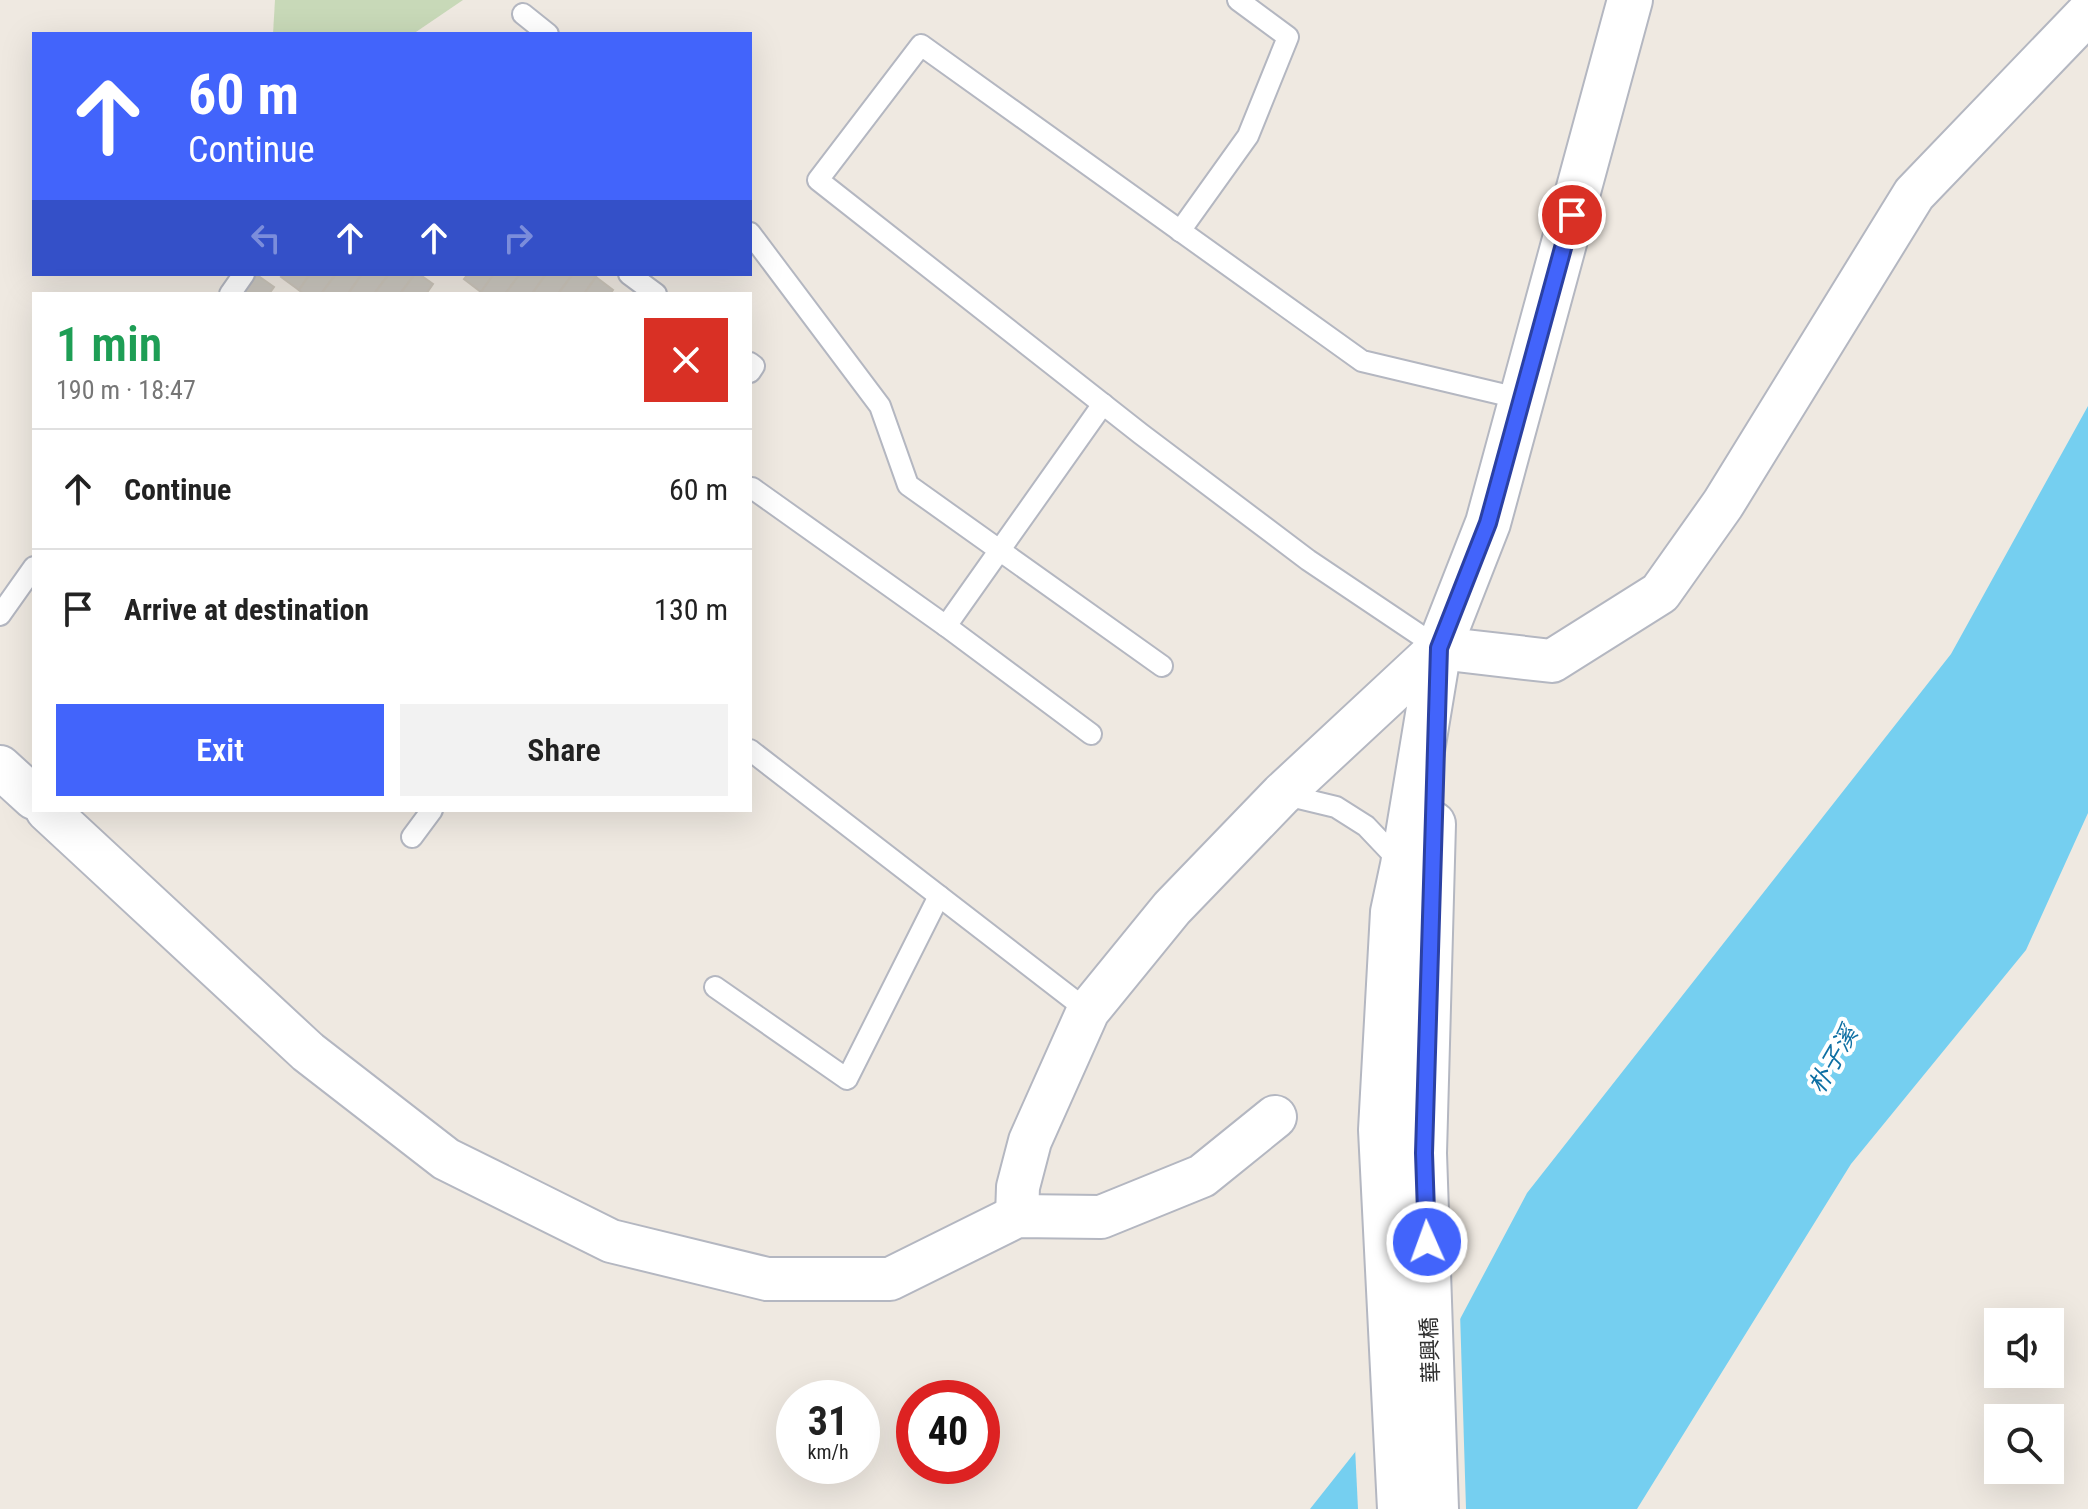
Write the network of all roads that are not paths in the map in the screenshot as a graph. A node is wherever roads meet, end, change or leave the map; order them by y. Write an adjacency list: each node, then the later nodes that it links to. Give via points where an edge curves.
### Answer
1 (1238, 0): 6 (lane, via 1288,37 1248,136)
2 (1630, 0): 10 (street)
3 (2088, 13): 17 (street, via 1914,194 1723,504 1660,593 1552,661)
4 (523, 14): 5 (lane)
5 (546, 32)
6 (1180, 231): 10 (lane, via 1362,361); 11 (lane, via 921,45 818,180)
7 (752, 236): 13 (lane, via 880,406 908,485)
8 (632, 276): 9 (lane)
9 (653, 292)
10 (1522, 399): 17 (street, via 1488,523)
11 (1103, 404): 13 (lane); 17 (lane, via 1308,560)
12 (752, 488): 16 (lane)
13 (1001, 549): 16 (lane); 18 (lane)
14 (32, 570): 15 (lane)
15 (0, 615)
16 (946, 626): 19 (lane)
17 (1439, 648): 22 (street); 27 (street); 29 (street)
18 (1162, 666)
19 (1091, 734)
20 (752, 752): 28 (lane)
21 (0, 767): 23 (street)
22 (1282, 794): 27 (lane, via 1336,807 1366,826); 31 (street, via 1172,908)
23 (32, 796)
24 (49, 812): 33 (street, via 308,1052 446,1159 611,1241 767,1279 890,1279)
25 (431, 812): 26 (lane)
26 (412, 837)
27 (1403, 865): 29 (street)
28 (939, 896): 30 (lane, via 847,1079); 31 (lane)
29 (1412, 908): 34 (street, 華興橋, via 1381,1130); 35 (street, 華興橋)
30 (715, 987)
31 (1088, 1011): 33 (street, via 1030,1141)
32 (1275, 1117): 33 (street, via 1202,1176 1101,1217)
33 (1017, 1216)
34 (1400, 1509)
35 (1436, 1509)

